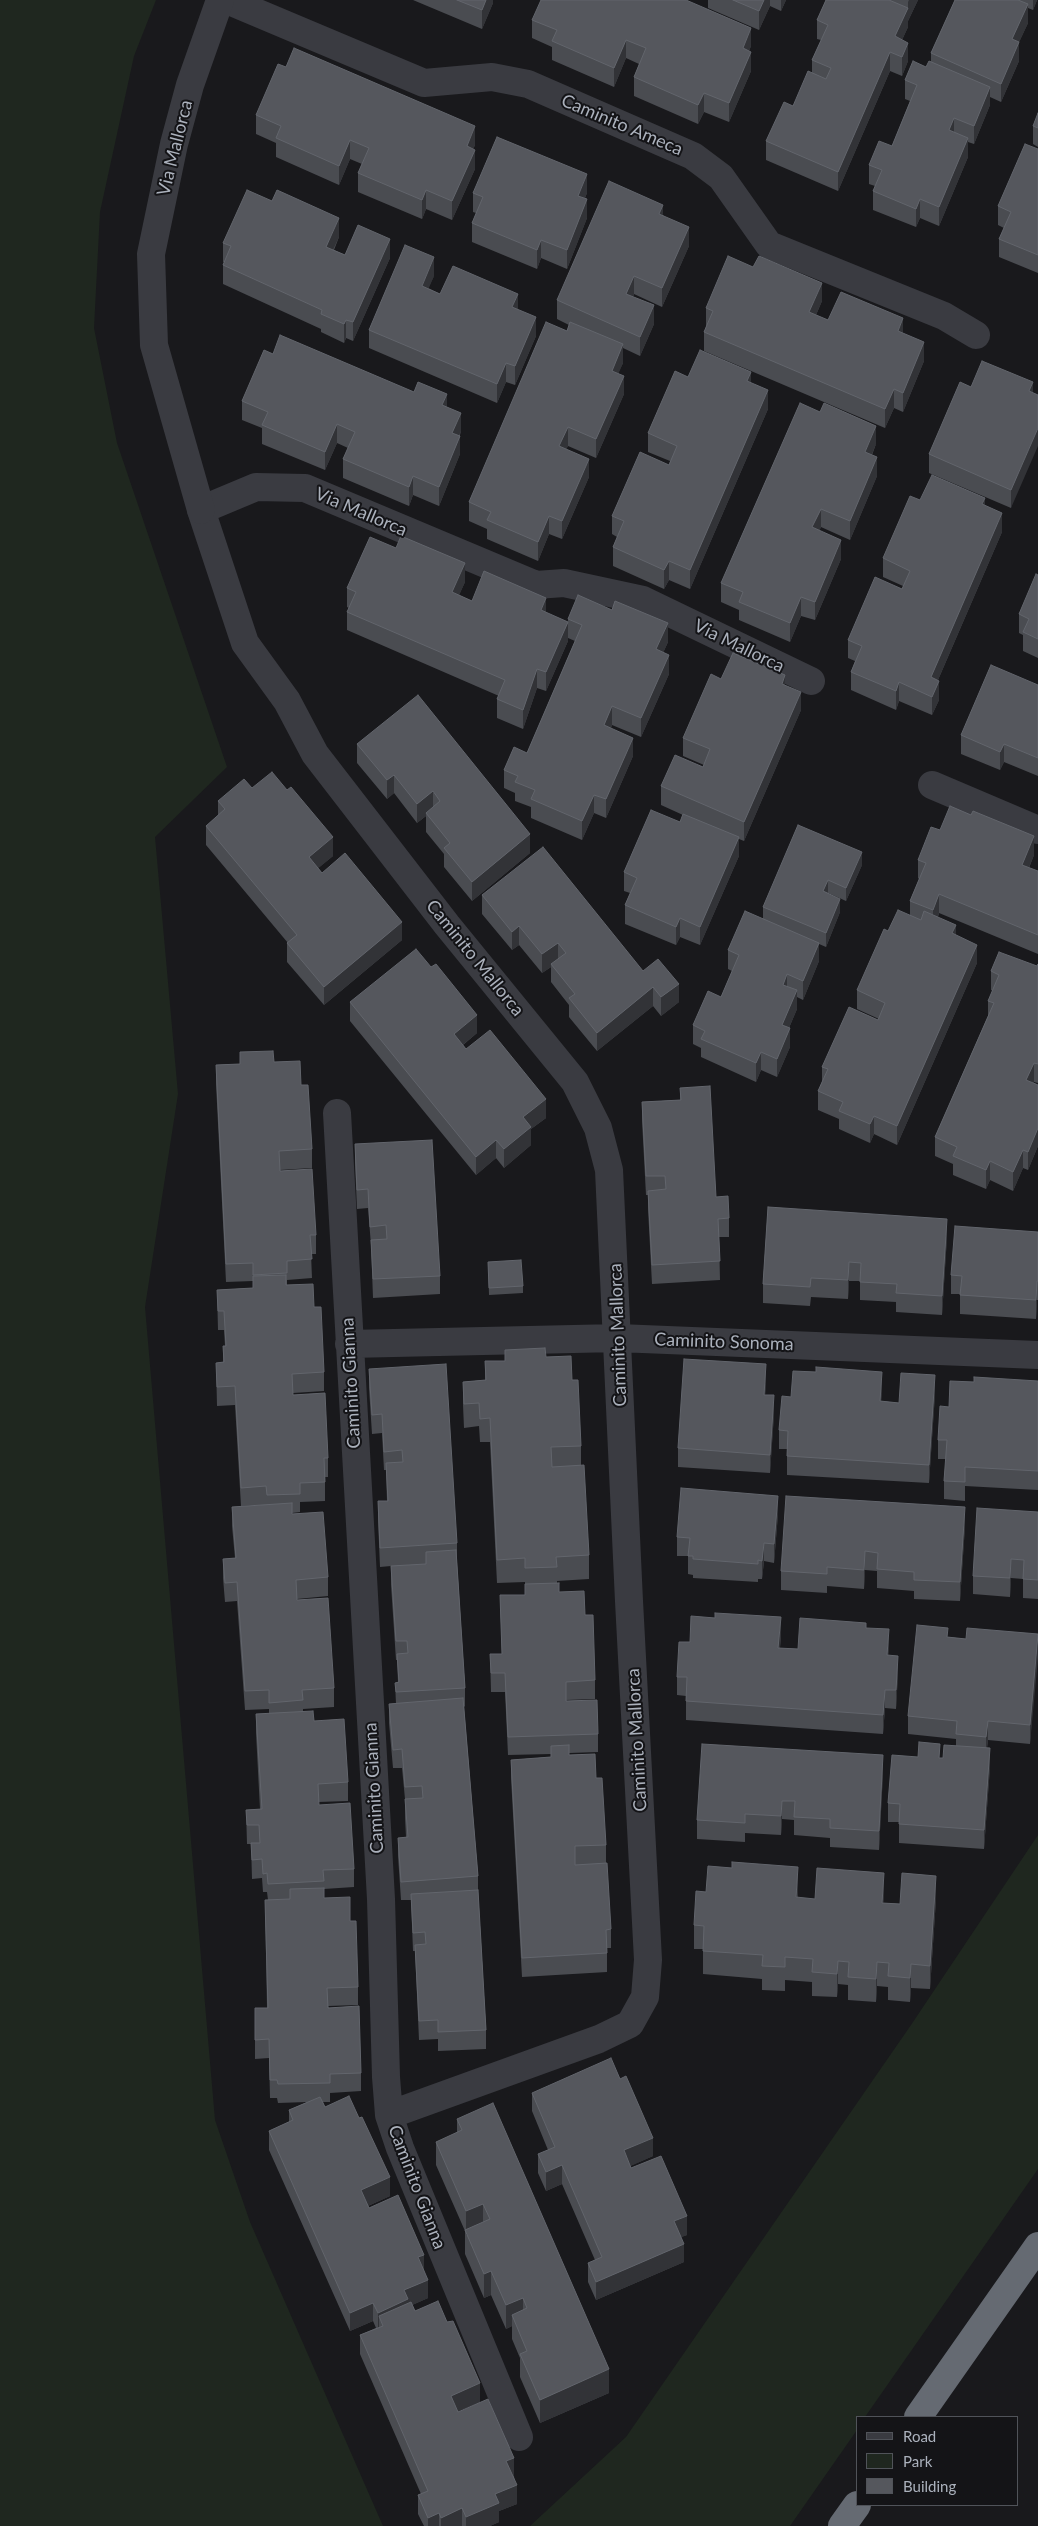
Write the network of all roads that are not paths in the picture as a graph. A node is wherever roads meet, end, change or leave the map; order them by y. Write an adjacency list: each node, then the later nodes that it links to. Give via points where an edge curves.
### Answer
1 (220, 0): 4 (street, Via Mallorca, via 190,85 151,254 154,345)
2 (227, 0): 3 (street, Caminito Ameca, via 424,83 492,77 528,84 693,156 721,177 768,246 944,316)
3 (976, 335)
4 (201, 510): 5 (street, Via Mallorca, via 256,487 306,488 536,585 564,583 643,600); 9 (street, Caminito Mallorca, via 245,643 287,701 315,754 447,925 575,1082 598,1128 610,1170)
5 (811, 681)
6 (932, 785): 7 (street)
7 (1038, 830)
8 (337, 1113): 10 (street, Caminito Gianna)
9 (618, 1338): 10 (street, Caminito Sonoma); 11 (street, Caminito Sonoma); 12 (street, Caminito Mallorca, via 647,1941 644,1996 630,2024 599,2039)
10 (349, 1344): 12 (street, Caminito Gianna, via 381,1899)
11 (1038, 1355)
12 (389, 2115): 15 (street, Caminito Gianna)
13 (1038, 2246): 14 (highway)
14 (919, 2416)
15 (520, 2437)
16 (856, 2506): 17 (highway)
17 (842, 2526)

